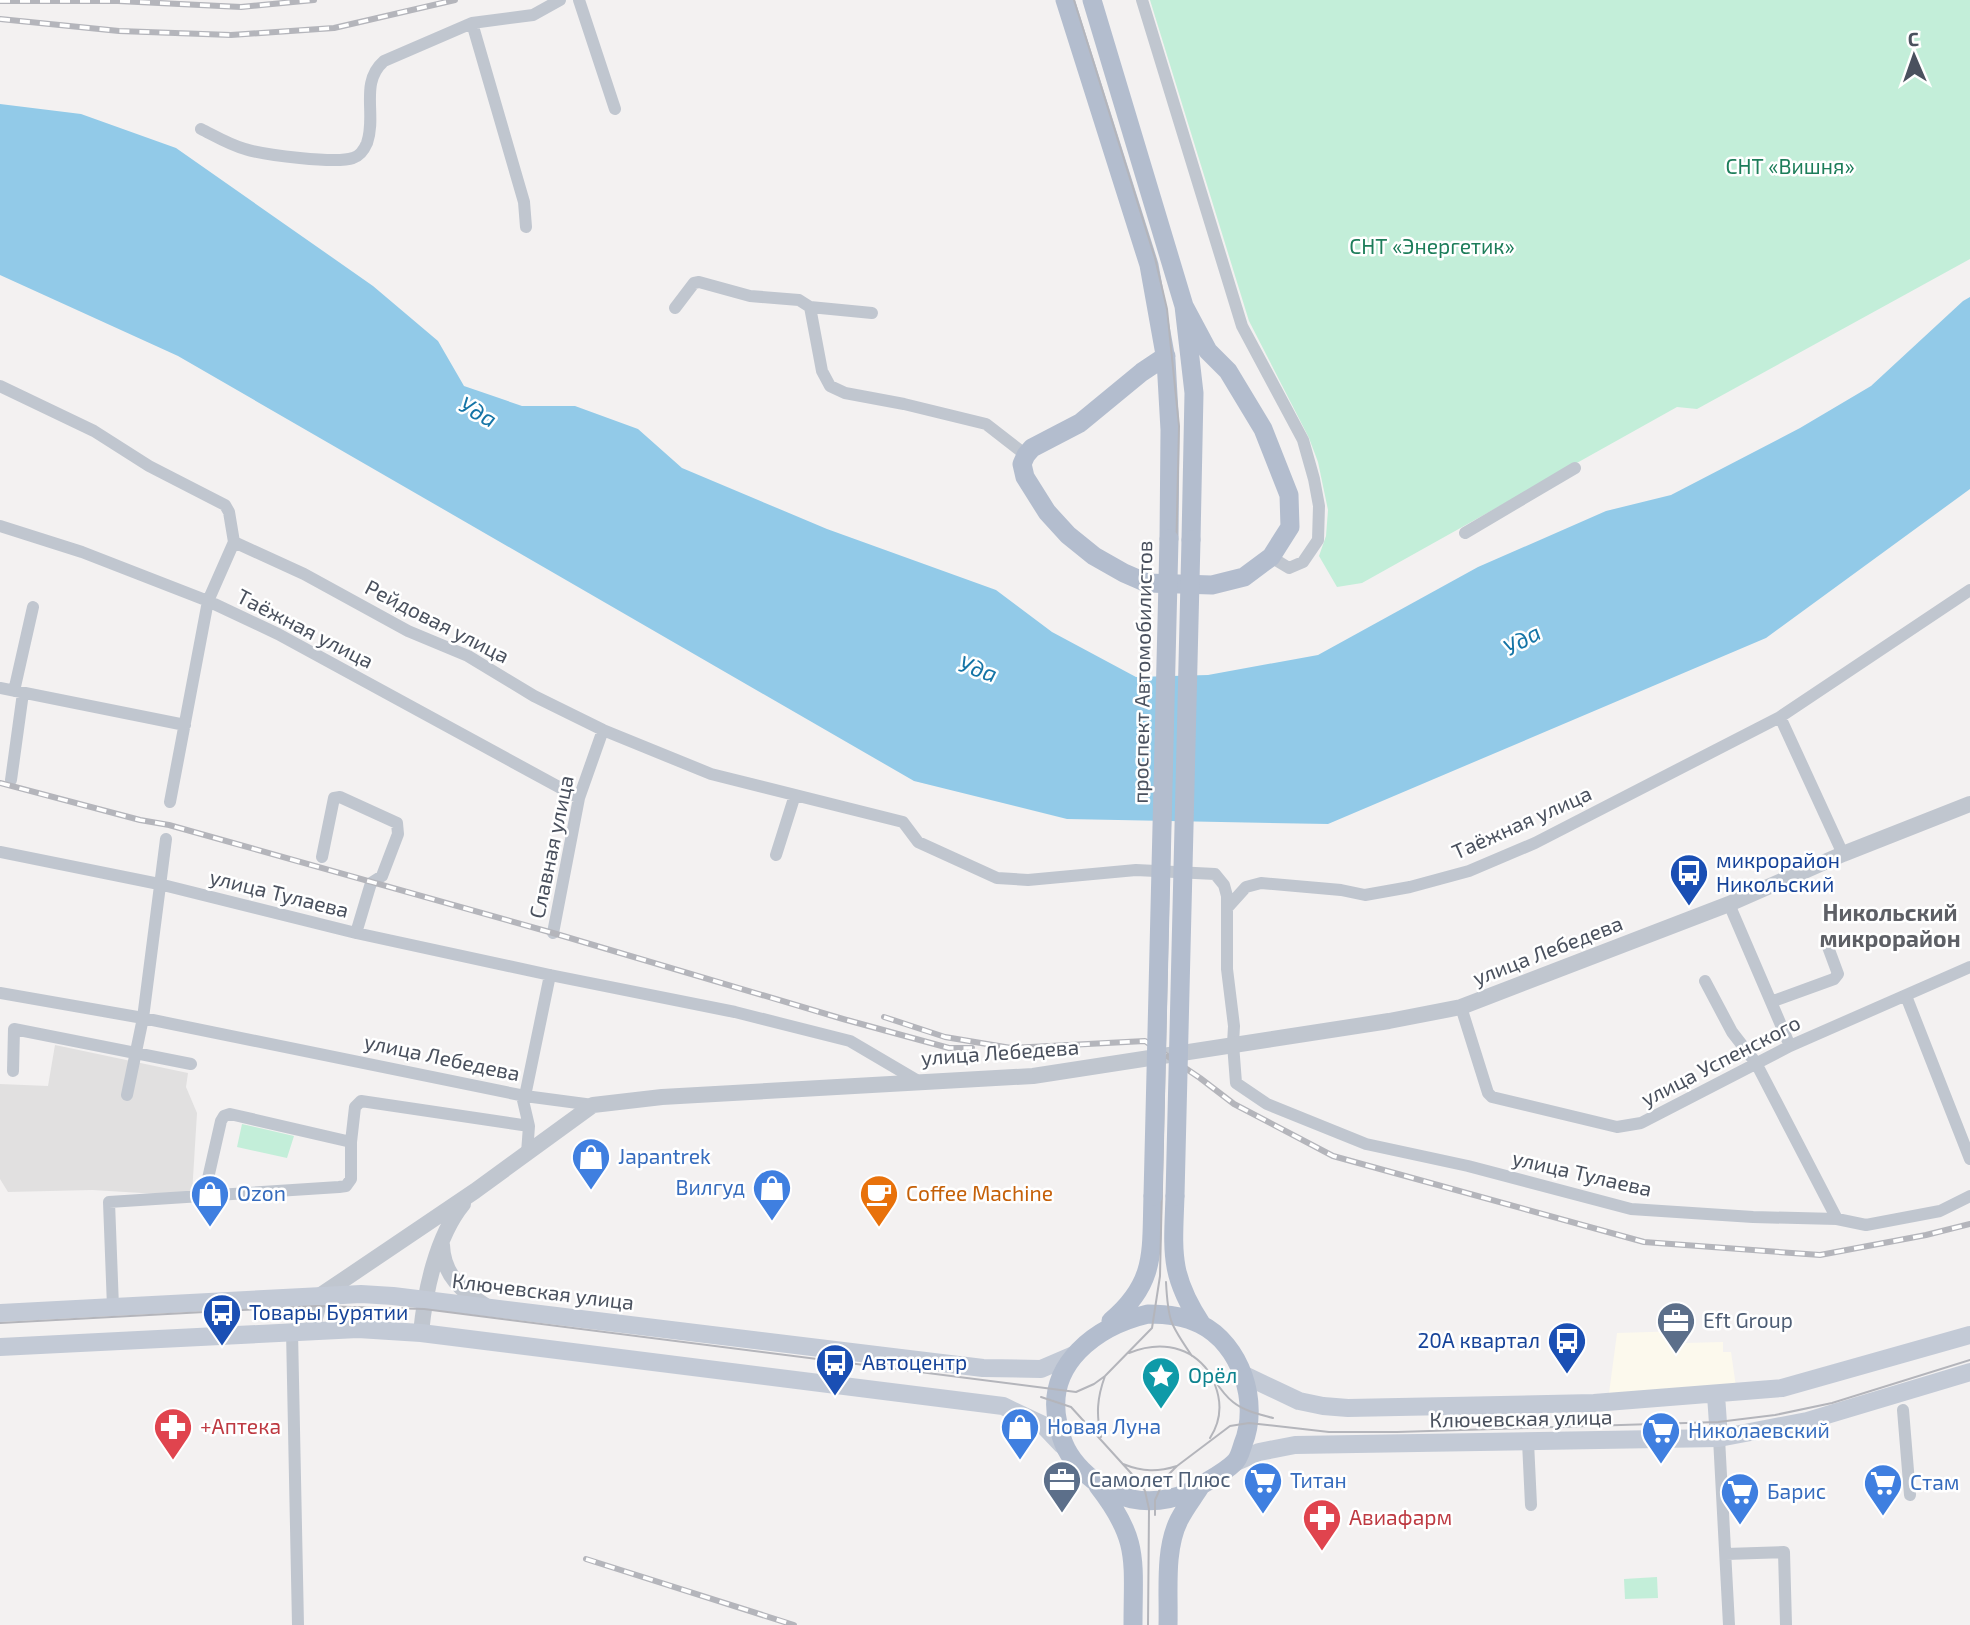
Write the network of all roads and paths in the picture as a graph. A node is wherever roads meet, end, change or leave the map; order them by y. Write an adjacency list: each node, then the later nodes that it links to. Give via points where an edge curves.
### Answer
1 (560, 0): 6 (street, via 533,15)
2 (579, 0): 7 (street)
3 (1065, 0): 14 (main road, проспект Автомобилистов, via 1149,265)
4 (1092, 0): 10 (main road, проспект Автомобилистов)
5 (1142, 0): 23 (street, via 1242,326 1303,440 1314,479 1318,540 1303,562 1289,568)
6 (472, 23): 8 (street, via 400,53 375,69 370,80 368,141 355,158 330,161 246,149); 9 (street)
7 (615, 109)
8 (201, 129)
9 (526, 227)
10 (1184, 306): 15 (main road, via 1208,351); 17 (main road, проспект Автомобилистов)
11 (810, 307): 12 (street, via 799,300 750,296 699,282); 13 (street); 18 (street, via 822,371 830,386 986,424)
12 (675, 308)
13 (872, 313)
14 (1166, 356): 18 (main road, via 1080,423); 85 (main road, проспект Автомобилистов, bridge, via 1169,539 1150,1257 1141,1290)
15 (1228, 370): 17 (main road, via 1201,381); 23 (main road, via 1263,429 1289,495 1290,527)
16 (0, 386): 22 (street, via 94,431 225,505)
17 (1194, 393): 80 (main road, проспект Автомобилистов, bridge, via 1174,1241 1178,1281)
18 (1026, 455): 23 (main road, via 1022,464 1026,478 1068,535 1094,556 1147,583 1212,585 1244,577)
19 (1575, 468): 21 (street)
20 (0, 526): 25 (street, Таёжная улица)
21 (1465, 533)
22 (234, 542): 25 (street); 31 (street, Рейдовая улица, via 304,573 408,631 468,656)
23 (1271, 557)
24 (1970, 590): 29 (street, Таёжная улица)
25 (208, 601): 30 (street); 34 (street, Таёжная улица, via 278,634)
26 (33, 607): 28 (street)
27 (0, 688): 28 (street)
28 (19, 692): 30 (street); 32 (street)
29 (1780, 717): 39 (street); 44 (street, Таёжная улица, via 1535,843 1469,871 1365,895 1261,883 1246,887)
30 (185, 725): 35 (street)
31 (603, 730): 33 (street, Рейдовая улица, via 711,774); 34 (street, Славная улица)
32 (11, 780)
33 (795, 795): 40 (street); 44 (street, Рейдовая улица, via 903,822 918,842 997,878 1028,880 1136,870 1215,874 1224,885)
34 (579, 798): 46 (street, Славная улица)
35 (170, 802)
36 (1970, 804): 39 (street, улица Лебедева)
37 (166, 839): 42 (street)
38 (0, 852): 42 (street, улица Тулаева)
39 (1843, 854): 43 (street, улица Лебедева)
40 (776, 855)
41 (322, 857): 45 (street, via 334,798 397,823 398,834 382,876 371,883)
42 (159, 884): 45 (street, улица Тулаева); 55 (street)
43 (1729, 904): 53 (street); 54 (street, улица Лебедева)
44 (1228, 907): 56 (street)
45 (356, 933): 49 (street, улица Тулаева)
46 (553, 933)
47 (1828, 947): 53 (street, via 1838,974 1834,979)
48 (1970, 967): 52 (street, улица Успенского)
49 (550, 975): 62 (street, улица Тулаева, via 735,1012 850,1041); 64 (street)
50 (1705, 981): 59 (street, via 1732,1032)
51 (0, 993): 55 (street, улица Лебедева)
52 (1906, 996): 57 (street, улица Успенского); 69 (street)
53 (1771, 1002): 57 (street)
54 (1461, 1007): 56 (street, улица Лебедева); 59 (street, улица Успенского, via 1493,1097 1617,1127 1641,1124)
55 (143, 1018): 58 (street); 64 (street, улица Лебедева)
56 (1233, 1044): 62 (street, улица Лебедева, via 1033,1076); 73 (street, улица Тулаева, via 1236,1083 1267,1104 1366,1144 1631,1209)
57 (1790, 1046): 59 (street, улица Успенского)
58 (136, 1053): 60 (street); 61 (street, via 14,1029); 63 (street)
59 (1756, 1063): 73 (street)
60 (191, 1064)
61 (13, 1071)
62 (918, 1081): 65 (street, улица Лебедева)
63 (127, 1095)
64 (524, 1096): 65 (street, улица Лебедева); 66 (street)
65 (593, 1105): 68 (street)
66 (529, 1126): 67 (street, via 361,1101 355,1107); 68 (street)
67 (351, 1142): 71 (street, via 351,1179 346,1186); 71 (street, via 230,1114 221,1121)
68 (527, 1153): 70 (street)
69 (1970, 1159)
70 (475, 1191): 74 (street, via 452,1219); 75 (street)
71 (204, 1196): 77 (street, via 109,1202)
72 (1970, 1196): 73 (street, улица Тулаева, via 1940,1211 1903,1220 1866,1226)
73 (1837, 1219)
74 (442, 1244): 76 (street); 78 (street, via 442,1257 457,1285)
75 (321, 1295): 76 (main road, Ключевская улица); 77 (main road, Ключевская улица); 81 (street)
76 (425, 1300): 78 (main road, Ключевская улица); 83 (street)
77 (113, 1307): 79 (main road, Ключевская улица)
78 (491, 1309): 87 (main road, Ключевская улица, via 983,1368 1041,1369)
79 (0, 1313)
80 (1202, 1325): 85 (main road, via 1184,1317 1149,1314); 89 (main road, via 1235,1357)
81 (312, 1330): 82 (main road); 83 (main road)
82 (292, 1331): 86 (main road); 101 (street)
83 (421, 1333): 94 (main road, via 990,1403 1044,1425)
84 (1970, 1335): 90 (main road, Ключевская улица, via 1782,1388)
85 (1092, 1338): 87 (main road)
86 (0, 1347)
87 (1076, 1353): 94 (main road, via 1063,1371 1055,1400)
88 (1970, 1372): 92 (main road, Ключевская улица, via 1807,1421)
89 (1242, 1374): 90 (main road, Ключевская улица, via 1298,1401 1348,1408 1594,1403); 95 (main road, via 1251,1412)
90 (1716, 1395): 92 (main road)
91 (1903, 1410): 98 (street)
92 (1719, 1438): 93 (main road, Ключевская улица); 100 (street)
93 (1528, 1442): 95 (main road, Ключевская улица, via 1295,1445); 99 (street)
94 (1062, 1446): 96 (main road)
95 (1236, 1462): 97 (main road)
96 (1097, 1485): 97 (main road, via 1132,1499 1155,1500 1185,1495); 102 (main road, via 1116,1510 1130,1541 1134,1561)
97 (1201, 1486): 103 (main road, via 1173,1536)
98 (1910, 1495)
99 (1531, 1505)
100 (1726, 1554): 104 (street); 105 (street, via 1784,1552)
101 (298, 1625)
102 (1132, 1625)
103 (1168, 1625)
104 (1729, 1625)
105 (1786, 1625)

